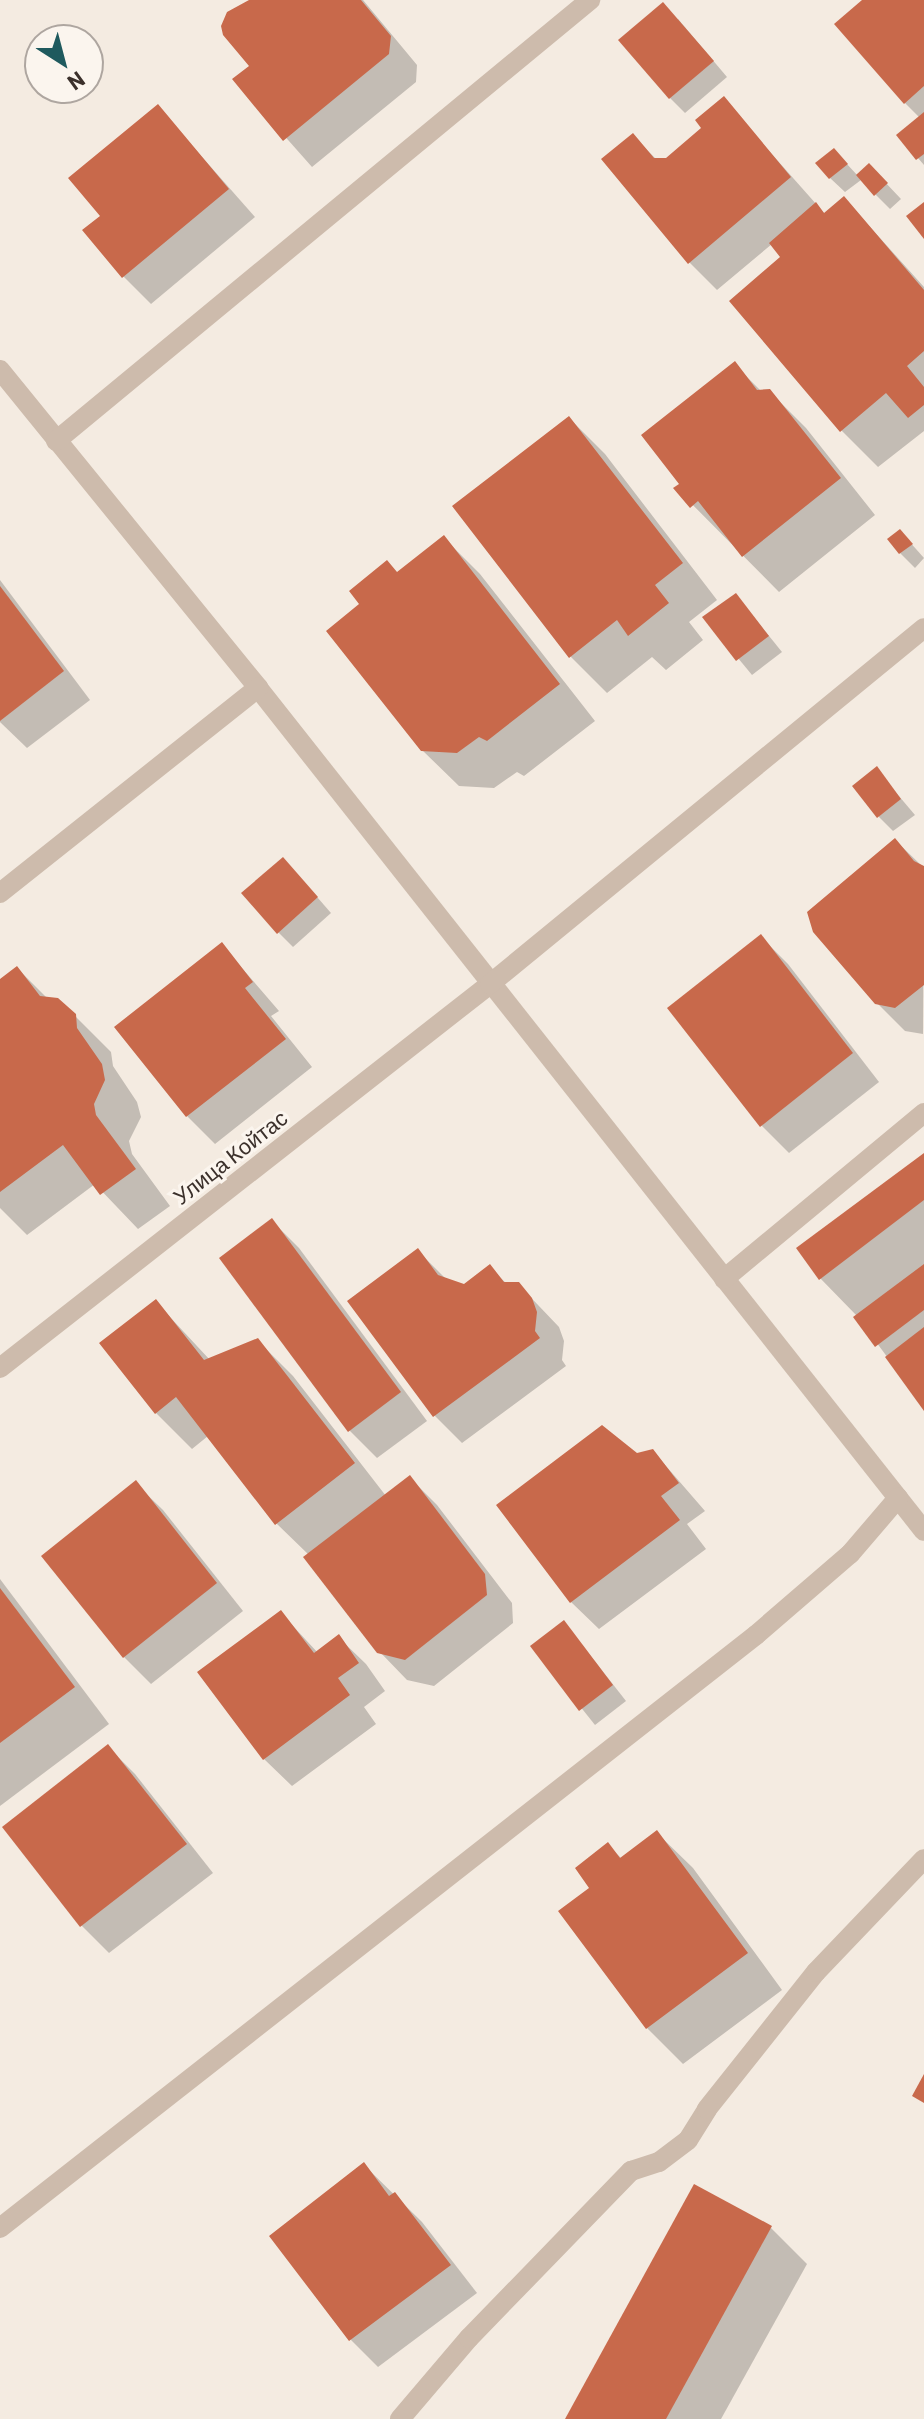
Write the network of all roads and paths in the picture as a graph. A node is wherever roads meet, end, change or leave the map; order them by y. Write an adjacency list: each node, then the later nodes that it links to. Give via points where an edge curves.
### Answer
1 (590, 0): 3 (street)
2 (0, 370): 3 (street)
3 (56, 441): 5 (street)
4 (924, 628): 7 (street, Улица Койтас)
5 (258, 688): 6 (street); 7 (street)
6 (0, 893)
7 (490, 984): 9 (street); 10 (street, Улица Койтас)
8 (924, 1113): 9 (street)
9 (724, 1279): 11 (street)
10 (0, 1368)
11 (898, 1498): 12 (street); 14 (street, via 850,1554 756,1635)
12 (924, 1531)
13 (924, 1859): 15 (street, via 816,1972 688,2140 659,2162 631,2171 469,2338)
14 (0, 2228)
15 (400, 2419)

